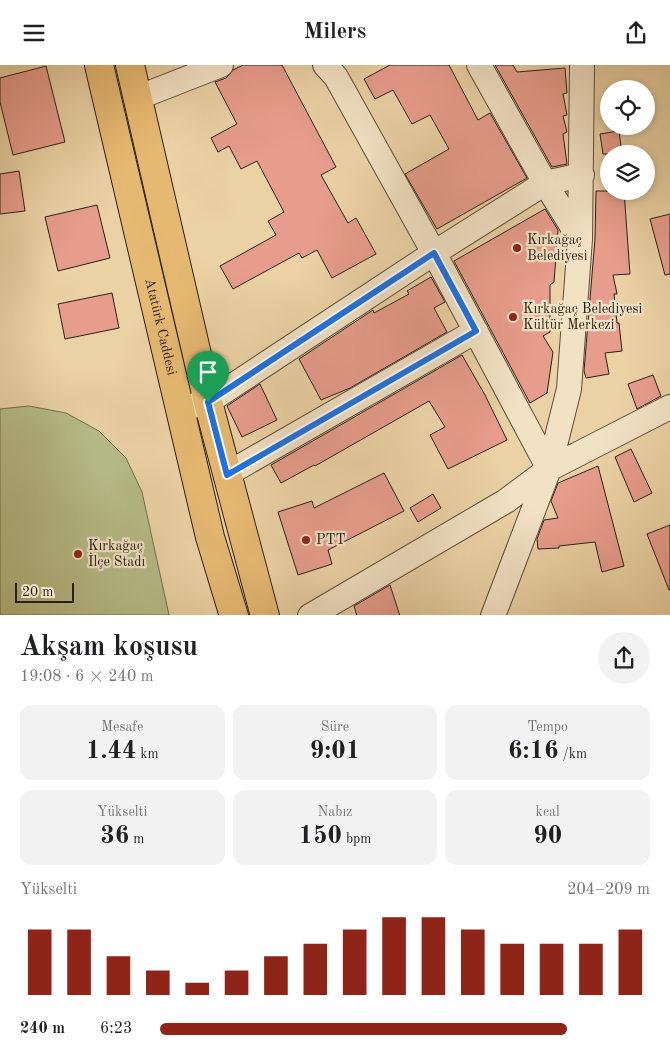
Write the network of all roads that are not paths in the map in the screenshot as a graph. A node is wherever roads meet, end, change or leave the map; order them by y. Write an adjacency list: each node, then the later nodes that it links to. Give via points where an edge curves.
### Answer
1 (99, 65): 15 (main road, Atatürk Caddesi)
2 (130, 65): 7 (main road, Atatürk Caddesi)
3 (221, 65): 7 (street)
4 (325, 65): 11 (street, via 336,77)
5 (478, 65): 9 (street)
6 (582, 65): 8 (street)
7 (137, 98): 13 (main road, Atatürk Caddesi)
8 (582, 175): 9 (street); 10 (street)
9 (545, 183): 10 (street); 11 (street)
10 (580, 239): 16 (street, via 569,389)
11 (434, 253): 12 (street); 13 (street)
12 (476, 331): 16 (street); 17 (street)
13 (208, 402): 15 (street); 17 (main road, Atatürk Caddesi)
14 (670, 407): 16 (street)
15 (180, 409): 18 (main road, Atatürk Caddesi, via 210,537)
16 (549, 469): 20 (street, via 506,501); 21 (street)
17 (227, 475): 19 (main road, Atatürk Caddesi)
18 (234, 615)
19 (265, 615)
20 (310, 615)
21 (493, 615)

